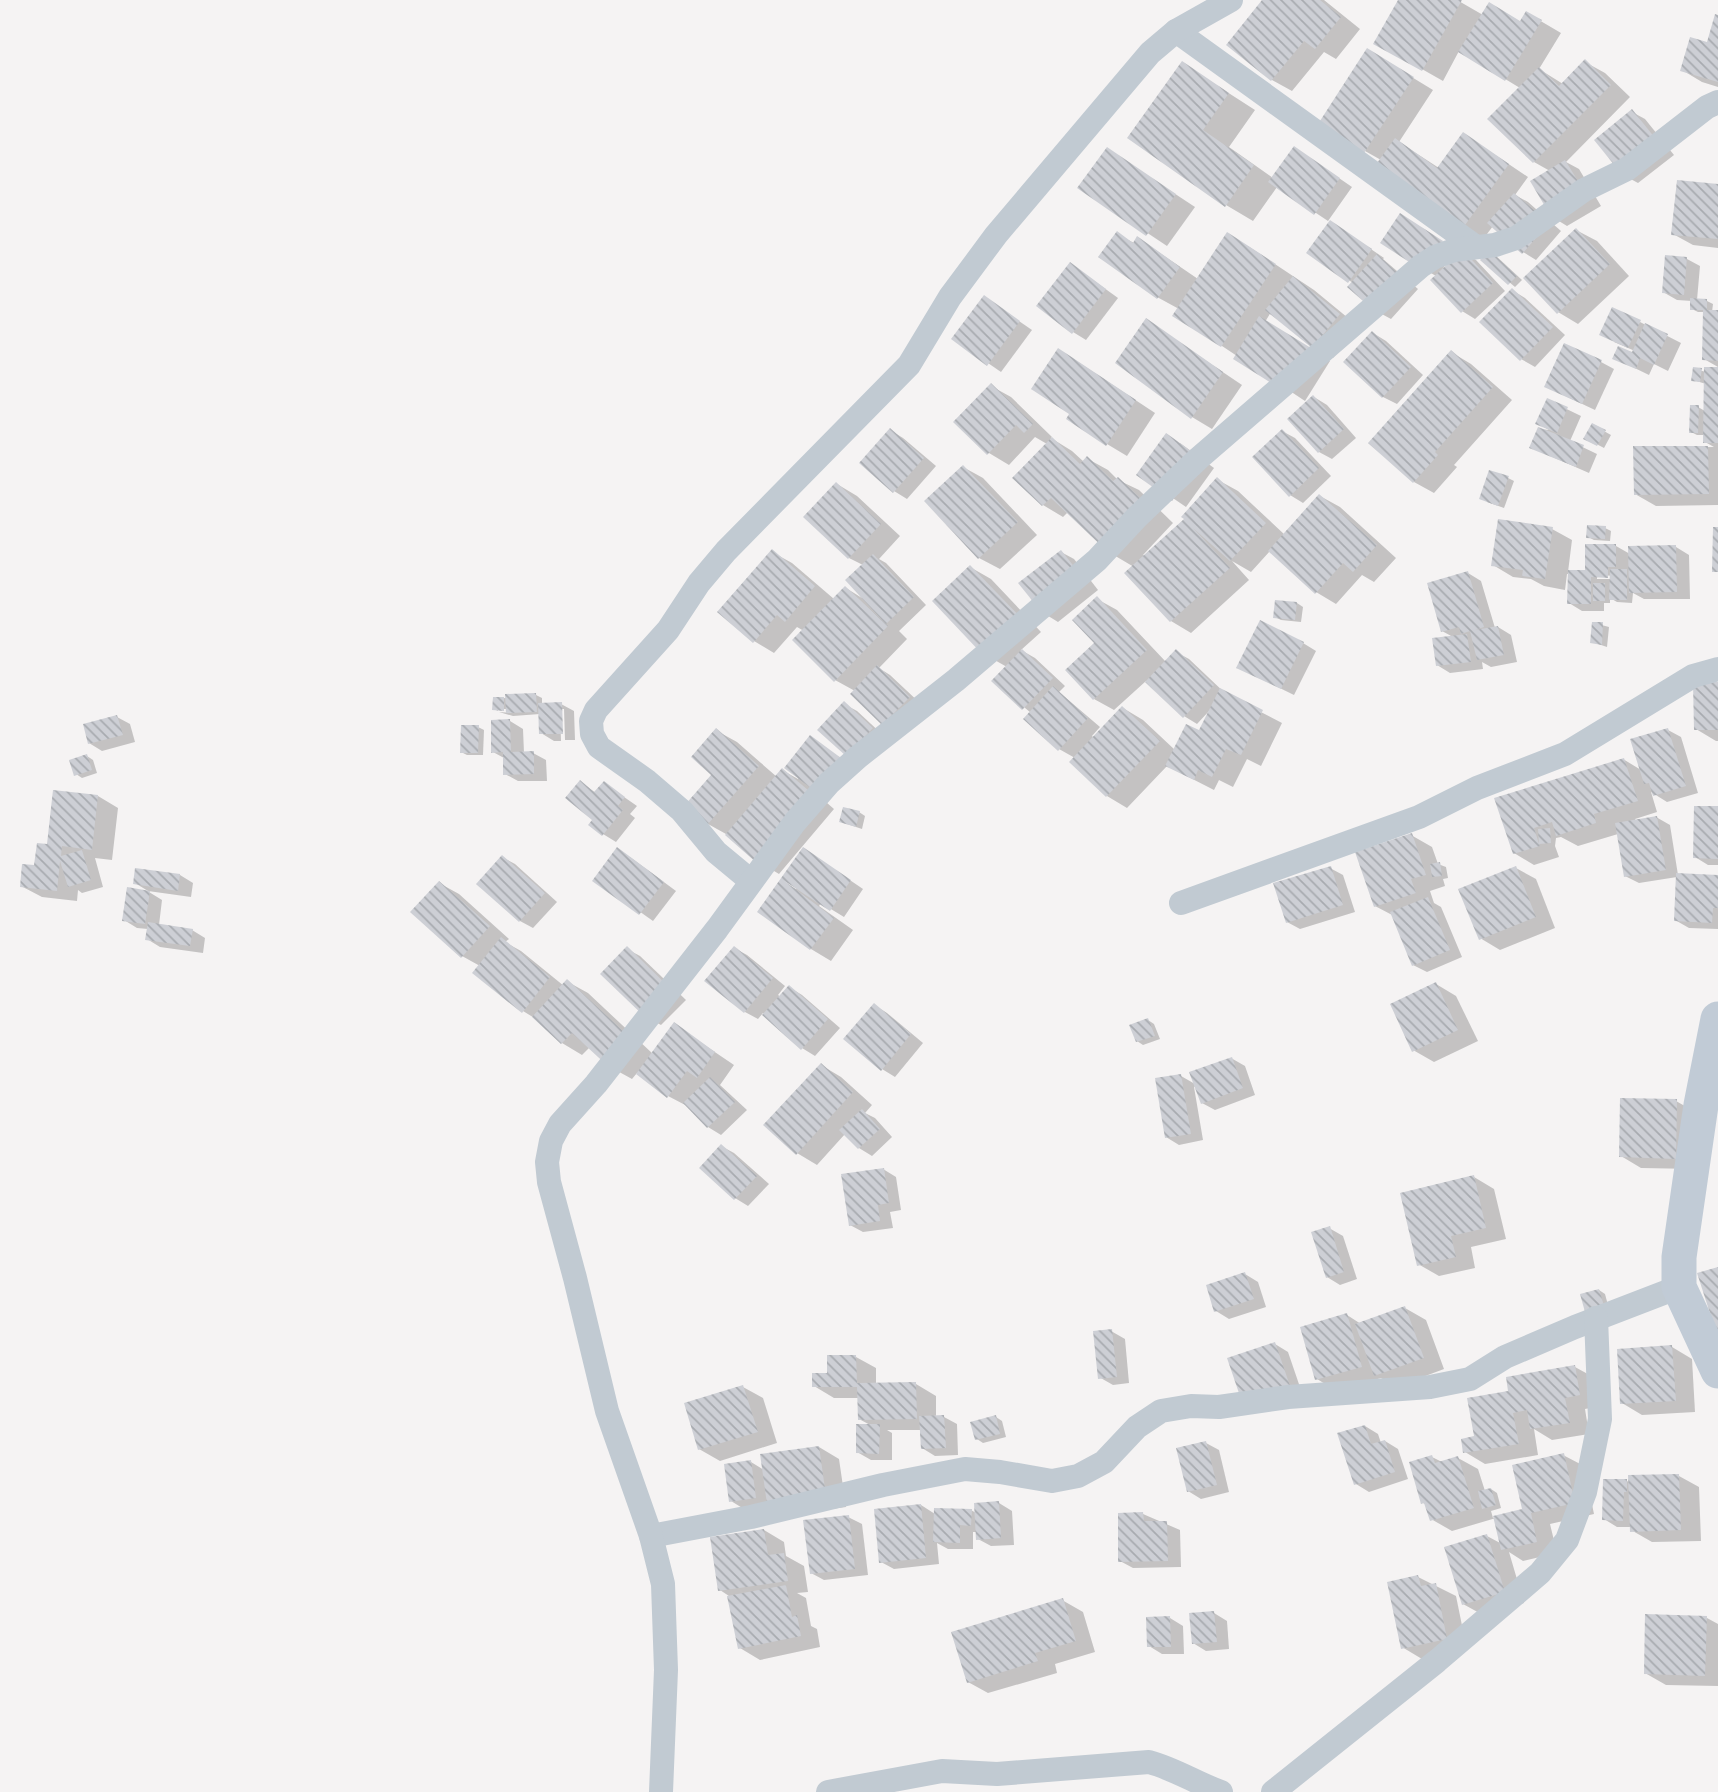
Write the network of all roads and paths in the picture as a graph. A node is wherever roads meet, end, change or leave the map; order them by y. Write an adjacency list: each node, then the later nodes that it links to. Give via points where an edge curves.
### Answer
1 (1231, 0): 2 (street)
2 (1176, 31): 4 (street); 6 (street, via 1150,53 996,234 909,365 726,551 668,630 596,710 592,734 599,747 682,811 716,852)
3 (1718, 102): 4 (street, via 1628,169 1584,190 1516,238)
4 (1476, 247): 6 (street, via 1454,250 1421,266 1255,408 1097,560 829,783)
5 (1718, 669): 7 (street, via 1693,676 1564,754 1419,817)
6 (751, 881): 12 (street, via 603,1075 560,1124 547,1162 607,1411)
7 (1181, 903)
8 (1718, 1019): 9 (street, via 1700,1105)
9 (1679, 1287): 10 (street); 11 (street)
10 (1596, 1318): 12 (street, via 1505,1357 1470,1379 1430,1387 1161,1411 1137,1427 1104,1462 1078,1476 1052,1481 965,1469); 16 (street, via 1600,1419 1585,1492 1567,1540 1540,1573)
11 (1718, 1371)
12 (650, 1536): 13 (street, via 663,1584)
13 (662, 1792)
14 (828, 1792): 15 (street, via 942,1771 998,1774 1149,1762)
15 (1221, 1792)
16 (1273, 1792)

